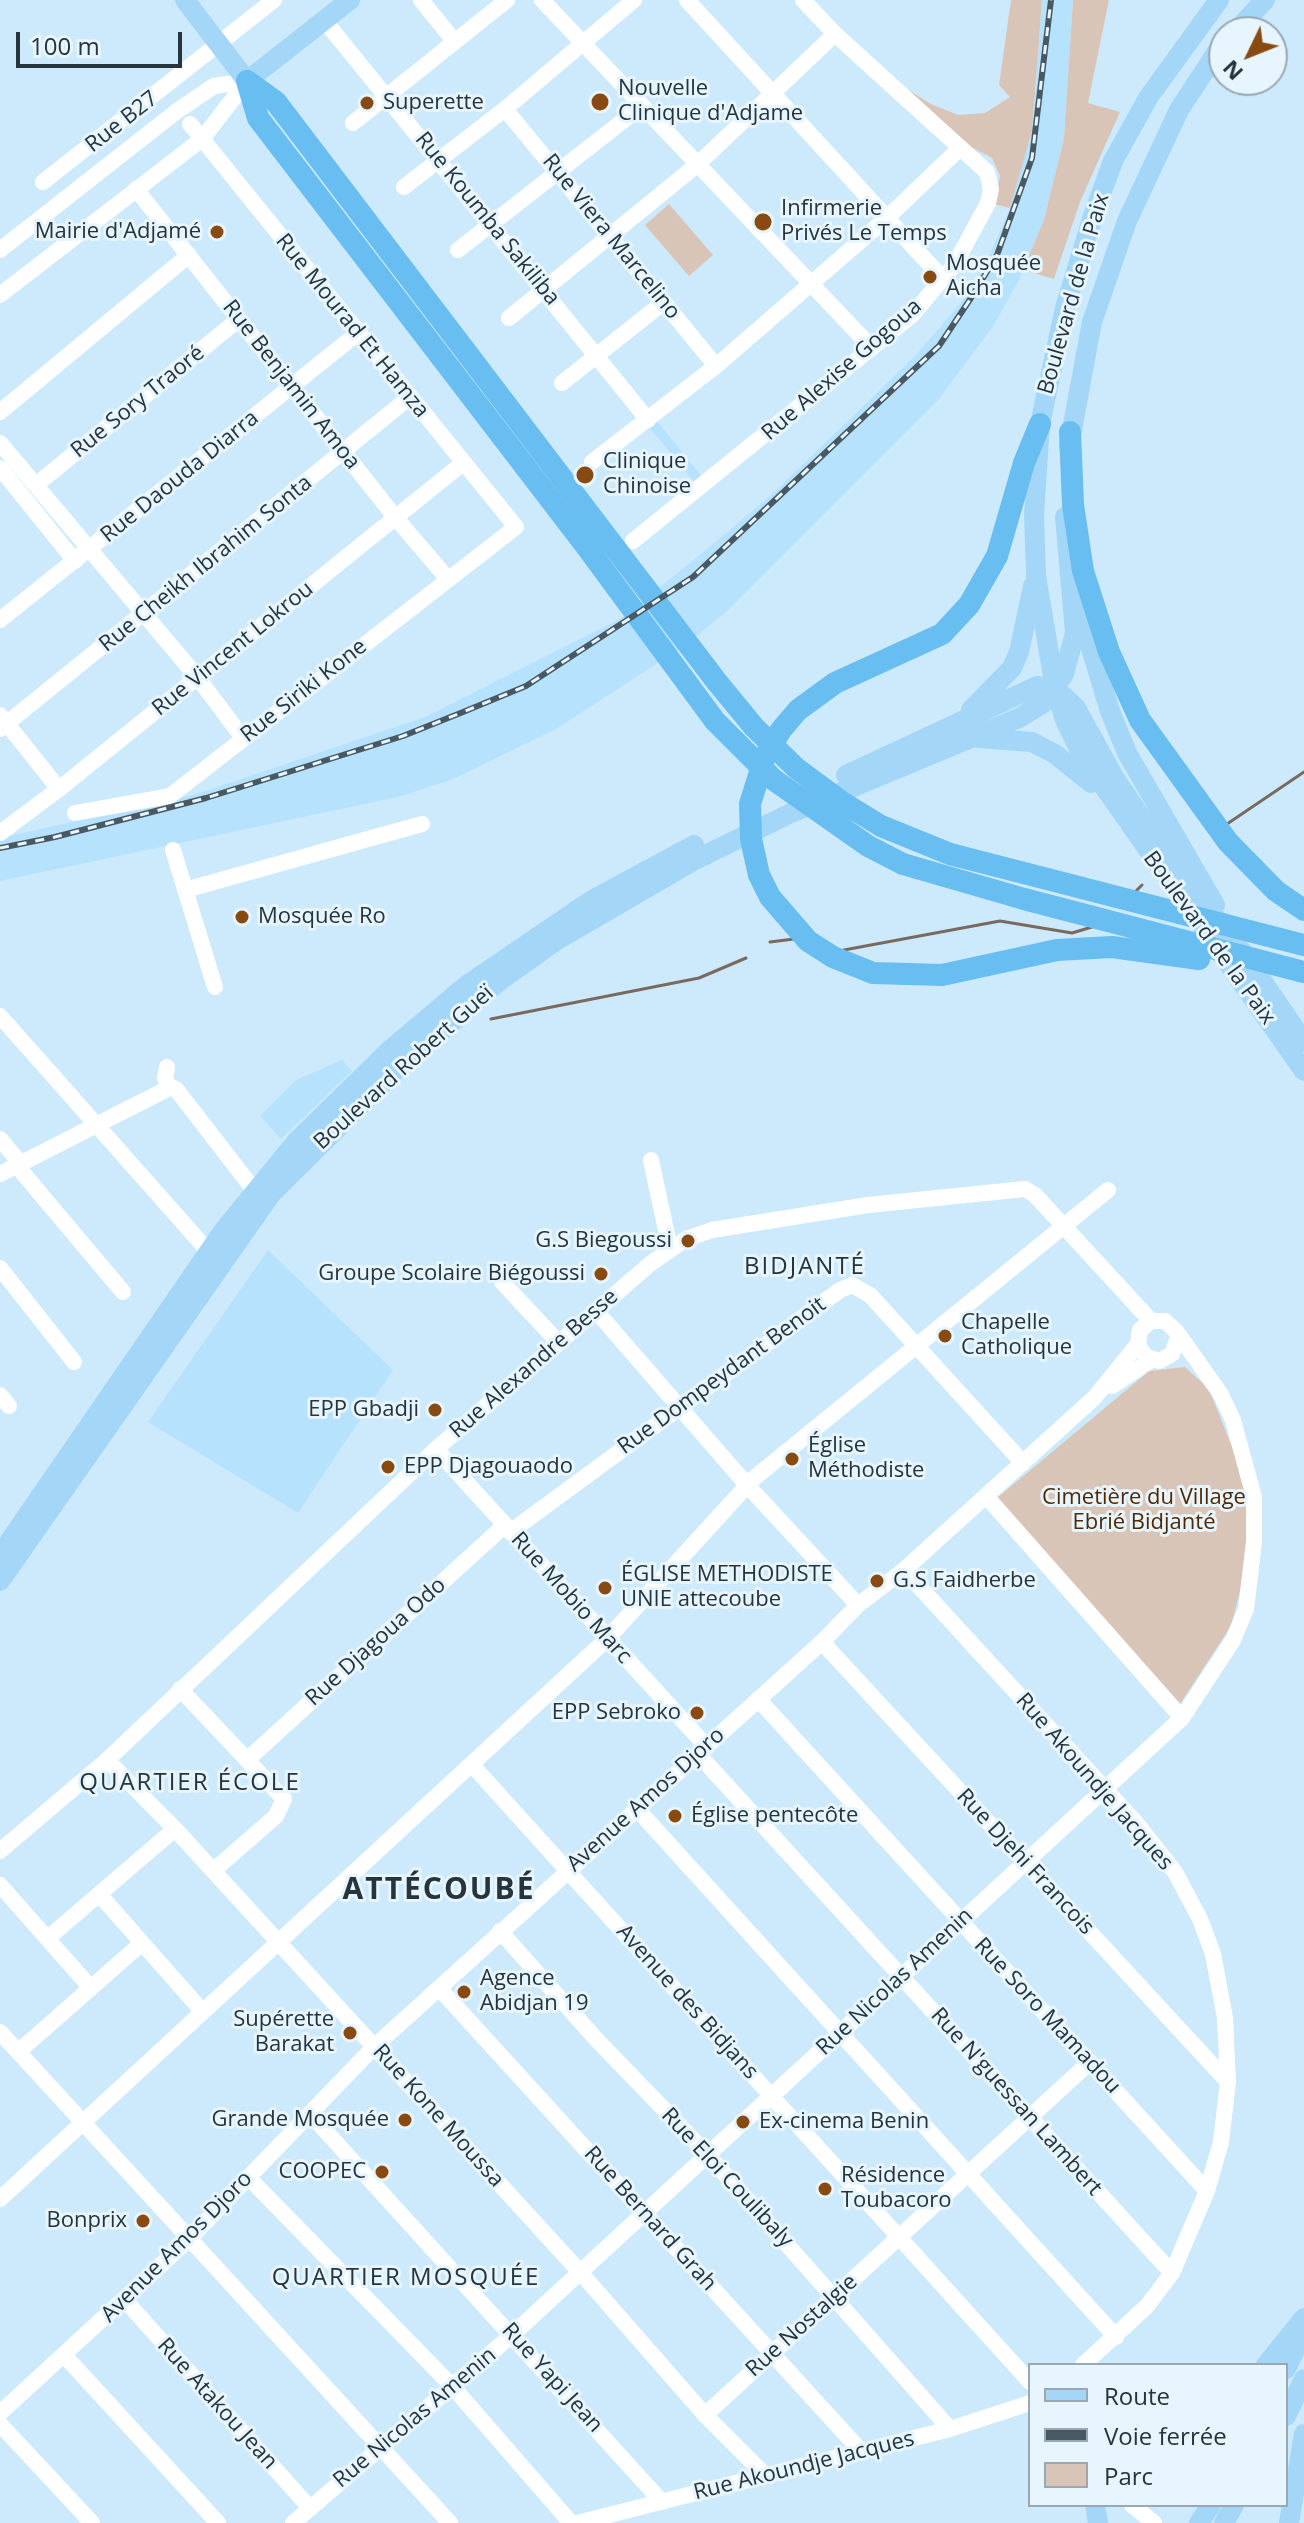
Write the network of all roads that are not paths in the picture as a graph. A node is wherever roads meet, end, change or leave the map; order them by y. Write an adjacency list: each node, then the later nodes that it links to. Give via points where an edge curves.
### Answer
1 (185, 0): 18 (main road)
2 (274, 0): 18 (street, Rue B27)
3 (350, 0): 14 (main road)
4 (421, 0): 16 (street)
5 (507, 0): 16 (street)
6 (542, 0): 17 (street)
7 (634, 0): 17 (street)
8 (687, 0): 22 (street)
9 (803, 0): 15 (street, Rue Alexise Gogoua)
10 (1202, 0): 20 (main road)
11 (1219, 0): 20 (main road, Boulevard de la Paix)
12 (1265, 0): 13 (main road)
13 (1249, 16)
14 (324, 20): 21 (main road); 23 (street, Rue Koumba Sakiliba)
15 (835, 34): 22 (street); 29 (street, Rue Alexise Gogoua)
16 (455, 42): 23 (street)
17 (583, 45): 24 (street); 25 (street)
18 (219, 46): 21 (main road); 33 (street, Rue B27)
19 (1208, 66): 59 (main road, Boulevard de la Paix, via 1179,110 1127,221 1092,322)
20 (1166, 72): 58 (main road, Boulevard de la Paix, via 1113,161 1093,216 1065,308)
21 (247, 81): 28 (street); 39 (street, via 214,86 177,111); 90 (highway, via 276,102 754,727 796,768 881,826 917,842); 91 (highway, via 258,118 740,749 817,813 903,864)
22 (774, 95): 31 (street); 36 (street)
23 (388, 97): 26 (street); 30 (street, Rue Koumba Sakiliba)
24 (642, 106): 31 (street); 32 (street)
25 (505, 109): 30 (street); 32 (street, Rue Viera Marcelino)
26 (353, 123)
27 (190, 124): 28 (street, Rue Mourad Et Hamza)
28 (202, 139): 35 (street); 49 (street, Rue Mourad Et Hamza)
29 (959, 149): 36 (street); 42 (street, Rue Alexise Gogoua, via 987,172 991,189 973,236)
30 (439, 161): 34 (street); 37 (street, Rue Koumba Sakiliba)
31 (698, 164): 38 (street); 43 (street)
32 (557, 171): 37 (street); 38 (street, Rue Viera Marcelino)
33 (43, 182)
34 (404, 187)
35 (136, 189): 41 (street, Rue Benjamin Amoa); 45 (street)
36 (888, 217): 42 (street); 43 (street)
37 (491, 224): 40 (street); 44 (street, Rue Koumba Sakiliba)
38 (610, 235): 44 (street); 46 (street, Rue Viera Marcelino)
39 (0, 250)
40 (458, 250)
41 (189, 255): 48 (street, Rue Benjamin Amoa); 56 (street)
42 (943, 279): 50 (street, Rue Alexise Gogoua, via 912,315)
43 (811, 284): 50 (street); 52 (street)
44 (544, 290): 47 (street); 51 (street, Rue Koumba Sakiliba)
45 (0, 295)
46 (664, 302): 51 (street); 52 (street, Rue Viera Marcelino)
47 (509, 318)
48 (239, 319): 54 (street, Rue Benjamin Amoa); 65 (street, Rue Sory Traoré)
49 (358, 333): 54 (street, Rue Daouda Diarra); 55 (street, Rue Mourad Et Hamza)
50 (872, 348): 68 (street, Rue Alexise Gogoua)
51 (596, 356): 53 (street); 57 (street, Rue Koumba Sakiliba)
52 (716, 366): 57 (street)
53 (562, 383)
54 (293, 386): 61 (street, Rue Benjamin Amoa); 69 (street, Rue Daouda Diarra)
55 (410, 397): 61 (street, Rue Cheikh Ibrahim Sonta); 63 (street, Rue Mourad Et Hamza)
56 (0, 412)
57 (648, 420): 62 (street)
58 (1040, 424): 72 (main road, Boulevard de la Paix); 92 (highway, via 997,556 969,605 942,634 835,683 798,710 765,756 753,788 751,839 759,875 770,897 808,941 873,973 942,975 1057,950 1112,947 1173,953)
59 (1070, 432): 70 (main road, Boulevard de la Paix, via 1065,472); 88 (highway, via 1083,571 1109,652 1140,720 1228,842 1276,891)
60 (0, 443): 65 (street)
61 (343, 451): 66 (street, Rue Benjamin Amoa); 74 (street, Rue Cheikh Ibrahim Sonta)
62 (592, 462)
63 (463, 463): 66 (street, Rue Vincent Lokrou); 67 (street, Rue Mourad Et Hamza)
64 (0, 468): 71 (street)
65 (36, 485): 69 (street)
66 (395, 517): 73 (street, Rue Benjamin Amoa); 76 (street, Rue Vincent Lokrou)
67 (516, 527): 73 (street, Rue Siriki Kone)
68 (633, 541)
69 (89, 550): 71 (street, Rue Daouda Diarra); 74 (street)
70 (1069, 554): 77 (main road, Boulevard de la Paix, via 1075,633 1069,662); 89 (main road, Boulevard de la Paix, via 1089,643 1127,753)
71 (75, 561): 75 (street, Rue Daouda Diarra)
72 (1036, 576): 77 (main road, Boulevard de la Paix); 79 (main road, Boulevard Robert Gueï, via 1012,668)
73 (448, 579): 80 (street, Rue Siriki Kone)
74 (144, 615): 76 (street); 78 (street, Rue Cheikh Ibrahim Sonta)
75 (0, 620)
76 (198, 678): 80 (street); 81 (street, Rue Vincent Lokrou)
77 (1055, 688): 79 (main road, Boulevard Robert Gueï, via 1032,711); 82 (main road, Boulevard de la Paix, via 1071,735); 89 (main road, Boulevard de la Paix, via 1067,696 1183,879)
78 (2, 723): 81 (street)
79 (961, 731): 82 (main road, Boulevard Robert Gueï, via 1032,742 1071,766); 104 (main road, Boulevard Robert Gueï, via 729,827 642,872 502,959 389,1051); 129 (main road, Boulevard Robert Gueï, via 693,861 607,909 502,979 395,1071 271,1194)
80 (243, 738): 83 (street, Rue Siriki Kone, via 170,796)
81 (59, 789): 85 (street, Rue Vincent Lokrou)
82 (1115, 807): 97 (main road, Boulevard de la Paix)
83 (75, 813)
84 (422, 824): 87 (street)
85 (0, 833)
86 (173, 850): 87 (street)
87 (185, 890): 93 (street)
88 (1304, 910)
89 (1234, 939): 95 (main road, Boulevard de la Paix)
90 (1304, 945)
91 (1304, 972)
92 (1304, 981)
93 (215, 987)
94 (0, 1016): 99 (street)
95 (1304, 1042)
96 (167, 1067): 98 (street, via 165,1078)
97 (1304, 1071)
98 (171, 1087): 99 (street); 104 (street)
99 (96, 1125): 102 (street); 108 (street)
100 (0, 1139): 102 (street)
101 (651, 1160): 107 (street)
102 (19, 1165): 103 (street); 111 (street)
103 (0, 1174)
104 (254, 1190): 108 (main road, Boulevard Robert Gueï)
105 (1108, 1190): 106 (street)
106 (1064, 1226): 107 (street, Rue Alexandre Besse, via 1035,1195 1017,1188 712,1230); 113 (street, Rue Alexandre Besse); 117 (street)
107 (670, 1249): 112 (street, Rue Alexandre Besse)
108 (209, 1252): 127 (main road, Boulevard Robert Gueï)
109 (0, 1268): 119 (street)
110 (502, 1282): 115 (street)
111 (123, 1292)
112 (596, 1311): 115 (street, Rue Alexandre Besse); 121 (street)
113 (1151, 1321): 114 (street, via 1165,1321); 116 (street, via 1140,1330)
114 (1178, 1338): 118 (street, via 1167,1359); 135 (street, Rue Nicolas Amenin, via 1220,1393 1233,1420 1254,1497 1246,1609 1233,1640)
115 (559, 1343): 122 (street, Rue Alexandre Besse)
116 (1138, 1344): 118 (street); 120 (street, Avenue Amos Djoro)
117 (915, 1346): 121 (street, Rue Dompeydant Benoit, via 870,1295 852,1285); 123 (street, Rue Dompeydant Benoit); 124 (street)
118 (1151, 1360): 120 (street, Avenue Amos Djoro)
119 (74, 1362)
120 (1094, 1398): 123 (street, Avenue Amos Djoro)
121 (679, 1408): 124 (street); 126 (street, Rue Dompeydant Benoit)
122 (436, 1449): 126 (street, Rue Mobio Marc); 133 (street, Rue Alexandre Besse)
123 (1023, 1463): 125 (street, Avenue Amos Djoro)
124 (747, 1485): 130 (street); 131 (street)
125 (986, 1496): 128 (street, Avenue Amos Djoro); 135 (street)
126 (508, 1528): 131 (street, Rue Mobio Marc); 137 (street, Rue Djagoua Odo)
127 (0, 1555)
128 (904, 1570): 130 (street, Avenue Amos Djoro); 140 (street, Rue Akoundje Jacques)
129 (0, 1581)
130 (858, 1605): 132 (street, Avenue Amos Djoro)
131 (607, 1639): 136 (street, Rue Mobio Marc); 139 (street)
132 (822, 1642): 134 (street, Avenue Amos Djoro); 144 (street, Rue Djehi Francois)
133 (180, 1689): 137 (street); 138 (street, Rue Alexandre Besse)
134 (758, 1699): 136 (street, Avenue Amos Djoro); 149 (street, Rue Soro Mamadou)
135 (1182, 1718): 140 (street, Rue Nicolas Amenin)
136 (702, 1751): 141 (street, Avenue Amos Djoro); 154 (street, Rue N'guessan Lambert)
137 (248, 1759): 146 (street, via 285,1802)
138 (107, 1760): 142 (street, Rue Kone Moussa); 143 (street, Rue Alexandre Besse)
139 (473, 1766): 145 (street, Avenue des Bidjans); 153 (street)
140 (1105, 1791): 144 (street, Rue Nicolas Amenin); 163 (street, Rue Akoundje Jacques, via 1175,1872 1200,1919 1213,1954 1225,2018)
141 (637, 1809): 145 (street, Avenue Amos Djoro); 159 (street)
142 (175, 1829): 146 (street, Rue Kone Moussa); 148 (street)
143 (0, 1851)
144 (1024, 1862): 149 (street, Rue Nicolas Amenin); 163 (street, Rue Djehi Francois)
145 (567, 1869): 150 (street, Avenue Amos Djoro); 164 (street, Avenue des Bidjans)
146 (213, 1871): 153 (street, Rue Kone Moussa)
147 (0, 1885): 151 (street)
148 (99, 1894): 151 (street); 152 (street)
149 (961, 1922): 154 (street, Rue Nicolas Amenin); 162 (street, Rue Soro Mamadou)
150 (500, 1931): 156 (street, Avenue Amos Djoro); 168 (street, Rue Eloi Coulibaly)
151 (48, 1938): 155 (street)
152 (142, 1943): 155 (street); 157 (street)
153 (278, 1944): 157 (street); 160 (street, Rue Kone Moussa)
154 (902, 1976): 159 (street, Rue Nicolas Amenin); 166 (street, Rue N'guessan Lambert)
155 (90, 1987): 161 (street)
156 (439, 1988): 160 (street, Avenue Amos Djoro); 173 (street, Rue Bernard Grah)
157 (203, 2012): 167 (street)
158 (0, 2032): 161 (street)
159 (841, 2033): 164 (street, Rue Nicolas Amenin); 169 (street)
160 (375, 2046): 165 (street, Avenue Amos Djoro); 176 (street, Rue Kone Moussa)
161 (18, 2052): 167 (street)
162 (1090, 2062): 166 (street, Rue Nostalgie); 172 (street, Rue Soro Mamadou)
163 (1228, 2082): 172 (street, Rue Akoundje Jacques, via 1221,2142)
164 (770, 2094): 168 (street, Rue Nicolas Amenin); 174 (street, Avenue des Bidjans)
165 (311, 2115): 170 (street, Avenue Amos Djoro); 182 (street, Rue Yapi Jean)
166 (1031, 2117): 169 (street, Rue Nostalgie); 177 (street, Rue N'guessan Lambert)
167 (82, 2123): 171 (street); 175 (street)
168 (708, 2155): 173 (street, Rue Nicolas Amenin); 178 (street, Rue Eloi Coulibaly)
169 (969, 2173): 174 (street, Rue Nostalgie); 183 (street)
170 (248, 2177): 175 (street, Avenue Amos Djoro); 191 (street)
171 (3, 2190)
172 (1207, 2191): 177 (street, Rue Akoundje Jacques)
173 (644, 2213): 176 (street, Rue Nicolas Amenin); 184 (street, Rue Bernard Grah)
174 (899, 2237): 178 (street, Rue Nostalgie); 190 (street, Avenue des Bidjans)
175 (188, 2240): 179 (street, Avenue Amos Djoro); 199 (street)
176 (580, 2272): 182 (street, Rue Nicolas Amenin); 195 (street, Rue Kone Moussa)
177 (1172, 2273): 183 (street, Rue Akoundje Jacques)
178 (835, 2298): 184 (street, Rue Nostalgie); 197 (street, Rue Eloi Coulibaly)
179 (125, 2300): 185 (street, Avenue Amos Djoro); 203 (street, Rue Atakou Jean)
180 (1304, 2318): 187 (main road)
181 (1304, 2331): 188 (main road)
182 (513, 2334): 191 (street, Rue Nicolas Amenin); 202 (street, Rue Yapi Jean)
183 (1116, 2337): 186 (street, Rue Akoundje Jacques)
184 (772, 2354): 195 (street, Rue Nostalgie); 200 (street, Rue Bernard Grah)
185 (64, 2355): 194 (street, Avenue Amos Djoro); 206 (street)
186 (1085, 2363)
187 (1268, 2363)
188 (1288, 2365)
189 (1304, 2379): 193 (main road)
190 (1028, 2380)
191 (452, 2386): 199 (street, Rue Nicolas Amenin); 209 (street)
192 (1028, 2404): 197 (street, Rue Akoundje Jacques)
193 (1288, 2412)
194 (0, 2413)
195 (705, 2415): 201 (street, Rue Kone Moussa)
196 (0, 2424): 205 (street)
197 (950, 2429): 200 (street, Rue Akoundje Jacques)
198 (1304, 2434): 211 (main road)
199 (381, 2447): 203 (street, Rue Nicolas Amenin); 208 (street)
200 (860, 2450): 201 (street, Rue Akoundje Jacques)
201 (765, 2475): 202 (street, Rue Akoundje Jacques)
202 (662, 2502): 209 (street, Rue Akoundje Jacques)
203 (309, 2507): 207 (street, Rue Nicolas Amenin)
204 (1134, 2507): 210 (street)
205 (92, 2523)
206 (218, 2523)
207 (293, 2523)
208 (450, 2523)
209 (574, 2523)
210 (1154, 2523)
211 (1289, 2523)

